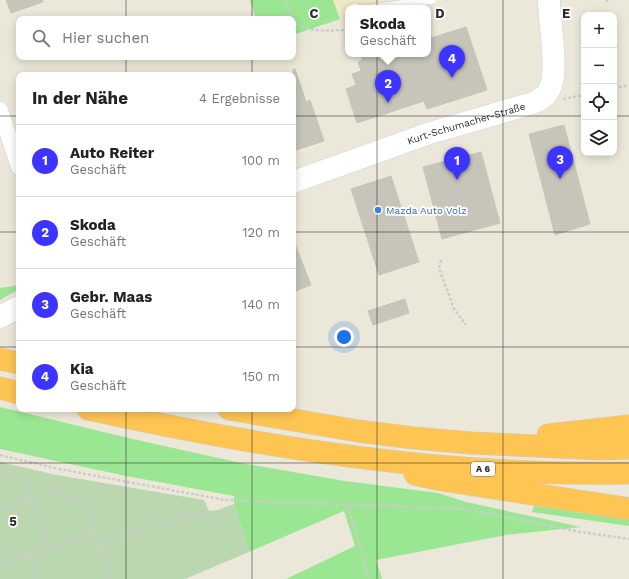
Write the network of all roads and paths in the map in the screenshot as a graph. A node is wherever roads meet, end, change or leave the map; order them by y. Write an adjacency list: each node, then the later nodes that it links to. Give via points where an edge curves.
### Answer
1 (286, 0): 5 (path)
2 (432, 0): 4 (lane)
3 (549, 0): 12 (street, Kurt-Schumacher-Straße, via 555,69 552,86 542,98 533,103 430,133)
4 (396, 5)
5 (291, 16)
6 (296, 23): 7 (path, via 302,27 320,31)
7 (345, 30)
8 (629, 85): 9 (path)
9 (617, 87)
10 (2, 120): 11 (street)
11 (16, 159)
12 (296, 181)
13 (440, 260): 16 (path, via 439,268 454,309)
14 (16, 309): 15 (street)
15 (0, 317)
16 (466, 325)
17 (0, 359): 18 (highway)
18 (16, 362)
19 (0, 388): 20 (highway)
20 (16, 392)
21 (103, 412): 27 (highway, A 6, via 258,443)
22 (247, 412): 24 (highway, via 358,431)
23 (629, 426): 24 (highway)
24 (471, 443): 25 (highway)
25 (629, 448)
26 (0, 455): 31 (path, via 59,469 225,500)
27 (338, 455): 29 (highway, A 6, via 482,468); 32 (highway, via 436,480)
28 (0, 473): 30 (path, via 16,476 25,483)
29 (629, 473)
30 (32, 500): 33 (path); 35 (path, via 55,491 85,502); 39 (path)
31 (348, 506): 36 (path, via 465,509); 45 (path)
32 (629, 509)
33 (0, 510)
34 (220, 517): 38 (path, via 207,519 194,513)
35 (95, 533): 38 (path); 39 (path)
36 (629, 539)
37 (0, 542): 41 (path)
38 (99, 545): 44 (path)
39 (48, 548): 40 (path)
40 (28, 554): 41 (path); 43 (path)
41 (6, 561): 42 (path)
42 (0, 563)
43 (37, 579)
44 (110, 579)
45 (369, 579)

